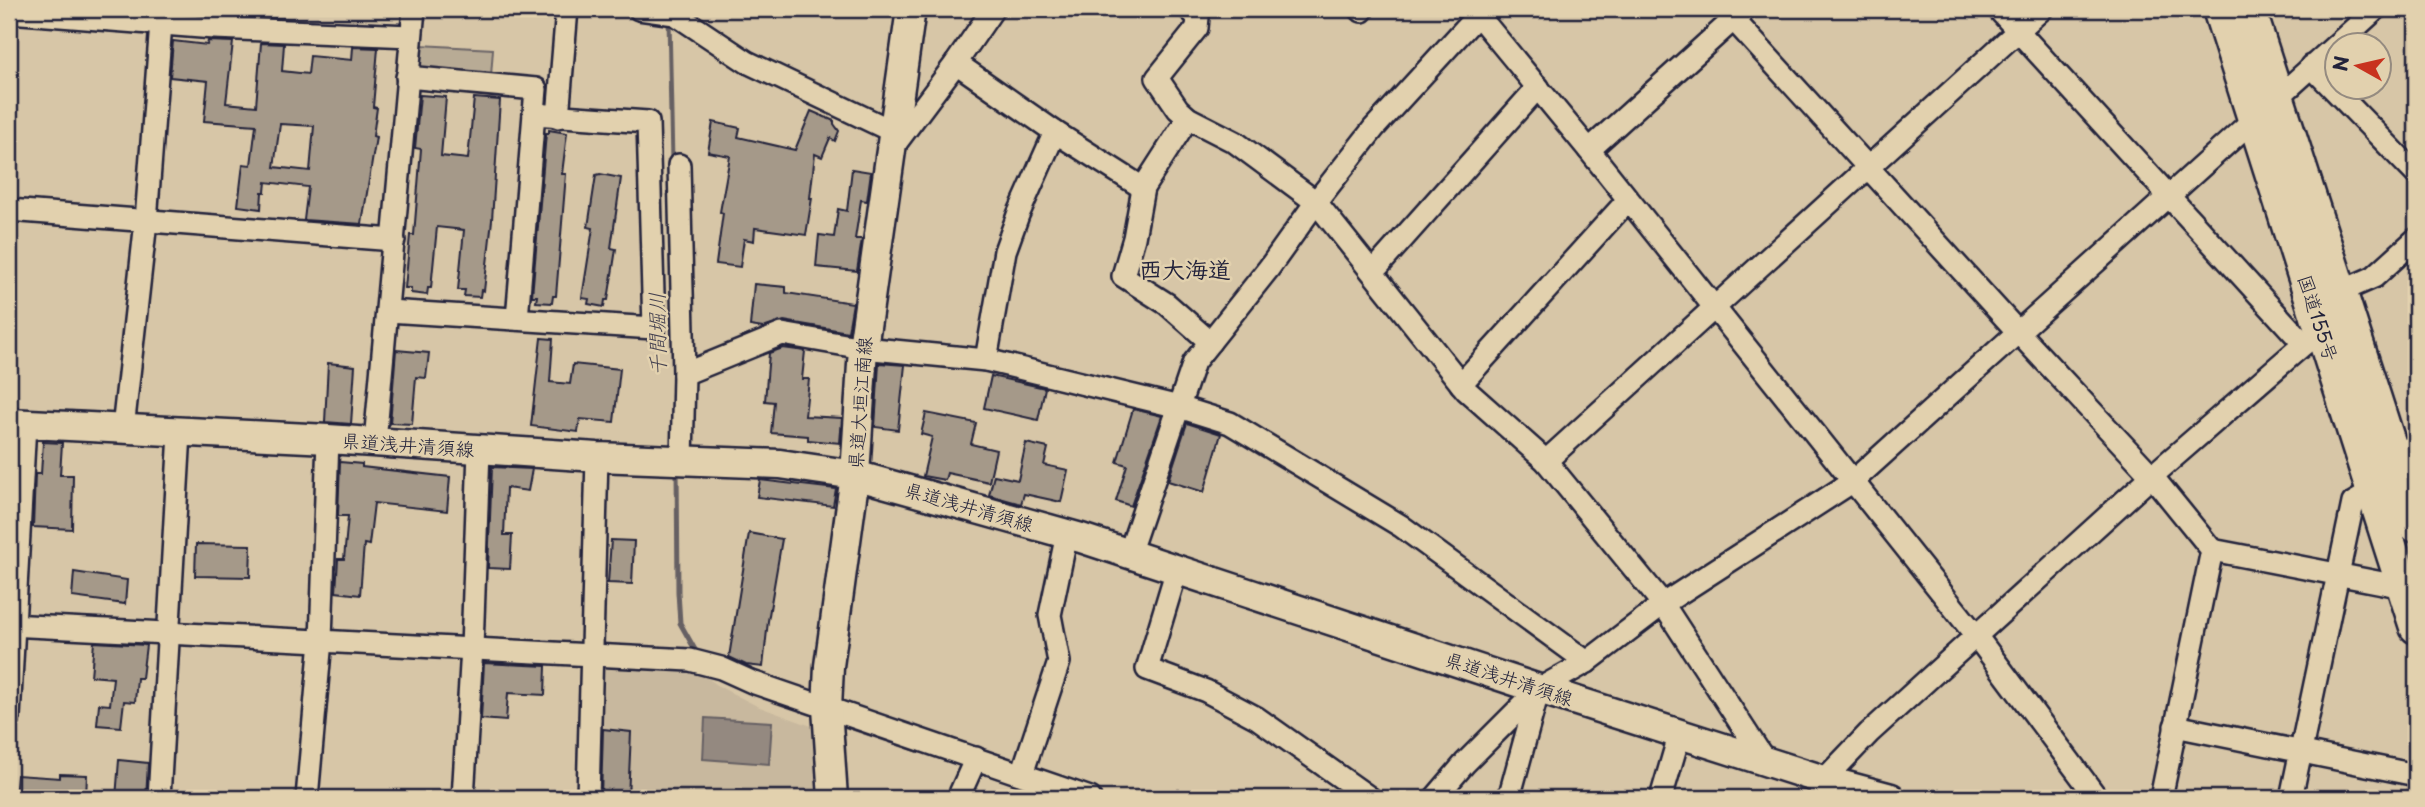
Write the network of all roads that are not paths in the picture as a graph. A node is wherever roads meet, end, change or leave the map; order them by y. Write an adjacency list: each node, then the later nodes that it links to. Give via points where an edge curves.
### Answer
1 (414, 9): 19 (street)
2 (567, 9): 26 (street)
3 (911, 9): 30 (main road, 県道大垣江南線)
4 (993, 9): 20 (street)
5 (1189, 9): 28 (street, via 1198,17 1197,28 1157,78)
6 (1998, 9): 18 (street)
7 (2042, 9): 18 (street)
8 (2218, 9): 27 (highway, 国道155号)
9 (2249, 9): 24 (highway, 国道155号)
10 (2376, 9): 21 (street)
11 (1478, 10): 23 (street); 38 (street)
12 (663, 11): 30 (street)
13 (9, 12): 14 (street)
14 (62, 12): 17 (street)
15 (1734, 12): 31 (street); 33 (street)
16 (215, 18): 17 (street); 19 (street)
17 (161, 23): 40 (street)
18 (2018, 31): 33 (street); 36 (street)
19 (411, 36): 22 (street)
20 (956, 63): 29 (street); 30 (street)
21 (2311, 66): 24 (street); 34 (street)
22 (407, 78): 25 (street, via 536,89); 42 (street)
23 (1538, 88): 31 (street); 43 (street)
24 (2277, 97): 27 (street); 44 (highway, 国道155号)
25 (534, 114): 26 (street); 47 (street)
26 (558, 117): 47 (street, via 648,122 654,328)
27 (2253, 117): 36 (street); 49 (highway, 国道155号)
28 (1188, 118): 35 (street); 38 (street, via 1235,142)
29 (1055, 132): 35 (street); 52 (street, via 1005,251)
30 (892, 140): 51 (main road, 県道大垣江南線)
31 (1589, 150): 37 (street)
32 (679, 165): 53 (street)
33 (1869, 167): 45 (street); 48 (street)
34 (2416, 174)
35 (1143, 188): 50 (street, via 1123,276 1167,304)
36 (2166, 196): 48 (street); 49 (street)
37 (1629, 200): 45 (street); 54 (street)
38 (1316, 202): 43 (street); 50 (street)
39 (9, 210): 40 (street)
40 (146, 221): 42 (street); 57 (street)
41 (2416, 239): 44 (street, via 2374,277)
42 (394, 240): 46 (street)
43 (1373, 272): 54 (street)
44 (2342, 291): 62 (highway, 国道155号)
45 (1714, 308): 65 (street); 68 (street)
46 (388, 311): 47 (street); 60 (street)
47 (517, 319)
48 (2017, 331): 67 (street); 68 (street)
49 (2313, 338): 67 (street); 69 (highway, 国道155号)
50 (1210, 342): 55 (street, via 1194,362)
51 (863, 348): 52 (street); 53 (street, via 782,334); 66 (main road, 県道大垣江南線)
52 (986, 360): 55 (street)
53 (684, 374): 64 (street)
54 (1461, 384): 65 (street)
55 (1179, 407): 73 (street); 85 (street, via 1230,423 1401,526)
56 (17, 424): 57 (main road, 県道浅井清須線); 78 (street)
57 (123, 429): 58 (main road, 県道浅井清須線)
58 (180, 433): 59 (main road, 県道浅井清須線); 80 (street)
59 (328, 439): 60 (main road, 県道浅井清須線); 82 (street)
60 (375, 442): 61 (main road, 県道浅井清須線)
61 (479, 450): 63 (main road, 県道浅井清須線); 83 (street)
62 (2405, 450): 70 (highway, 国道155号)
63 (597, 457): 64 (main road, 県道浅井清須線); 84 (street)
64 (676, 460): 66 (main road, 県道浅井清須線, via 780,464)
65 (1546, 461): 77 (street)
66 (855, 475): 71 (main road, 県道浅井清須線); 87 (main road, 県道大垣江南線)
67 (2152, 476): 72 (street); 81 (street)
68 (1852, 482): 77 (street); 81 (street)
69 (2373, 491): 75 (street, via 2354,503); 76 (highway, 国道155号)
70 (2416, 526)
71 (1067, 534): 73 (main road, 県道浅井清須線); 94 (street, via 1049,615 1059,662)
72 (2212, 550): 75 (street); 89 (street)
73 (1129, 554): 74 (main road, 県道浅井清須線)
74 (1177, 569): 86 (main road, 県道浅井清須線); 104 (street, via 1147,669 1206,691 1257,718)
75 (2339, 576): 76 (street); 91 (street)
76 (2403, 587): 79 (highway, 国道155号)
77 (1663, 604): 85 (street); 93 (street)
78 (11, 625): 80 (street); 88 (street)
79 (2416, 627)
80 (169, 633): 82 (street); 98 (street)
81 (1977, 637): 96 (street, via 1869,733); 109 (street)
82 (321, 640): 83 (street); 99 (street)
83 (472, 648): 84 (street); 100 (street)
84 (593, 656): 87 (street, via 691,660); 101 (street)
85 (1587, 662): 86 (street)
86 (1539, 690): 90 (main road, 県道浅井清須線); 105 (street); 106 (street)
87 (827, 708): 92 (street); 102 (main road, 県道大垣江南線)
88 (9, 717)
89 (2175, 726): 91 (street); 110 (street)
90 (1680, 733): 93 (main road, 県道浅井清須線); 107 (street)
91 (2301, 752): 95 (street); 111 (street)
92 (976, 758): 94 (street); 103 (street)
93 (1765, 761): 96 (main road, 県道浅井清須線)
94 (1022, 774): 97 (street)
95 (2416, 775)
96 (1821, 789): 108 (main road, 県道浅井清須線)
97 (1086, 797)
98 (159, 798)
99 (307, 798)
100 (463, 798)
101 (588, 798)
102 (833, 798)
103 (958, 798)
104 (1370, 798)
105 (1435, 798)
106 (1509, 798)
107 (1661, 798)
108 (1891, 798)
109 (2097, 798)
110 (2161, 798)
111 (2291, 798)

